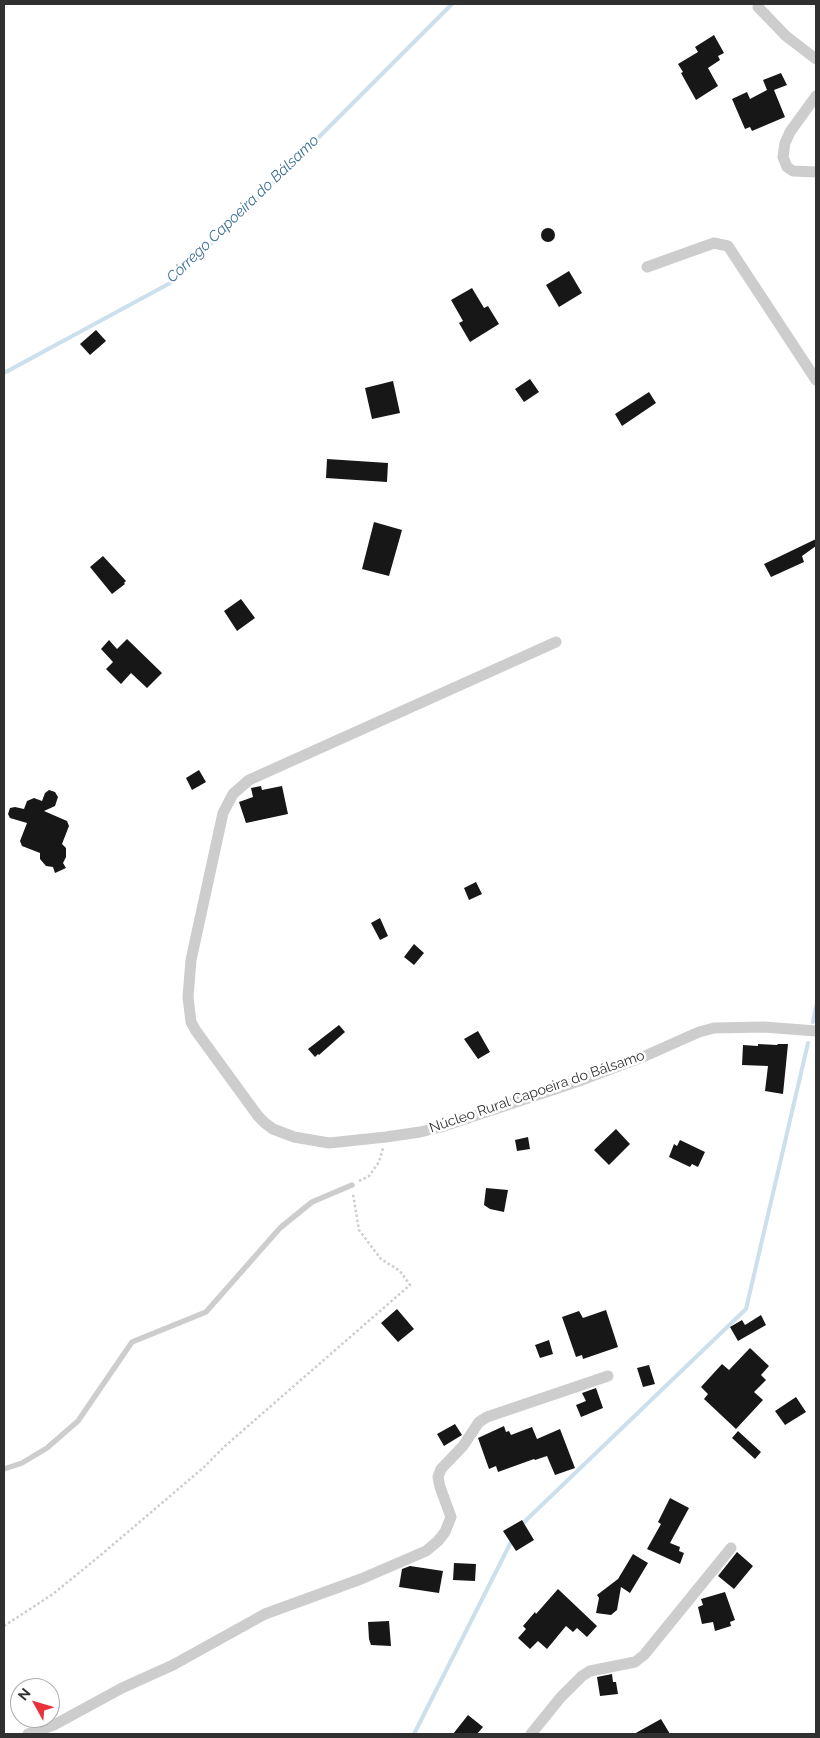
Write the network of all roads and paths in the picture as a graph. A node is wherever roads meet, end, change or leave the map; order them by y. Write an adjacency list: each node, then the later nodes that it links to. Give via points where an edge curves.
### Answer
1 (758, 7): 2 (street, via 786,36)
2 (816, 59)
3 (816, 96): 4 (street, via 790,132 783,157 787,167 793,171)
4 (816, 172)
5 (647, 267): 6 (street, via 714,242 728,246)
6 (816, 380)
7 (556, 642): 9 (street, Núcleo Rural Capoeira do Bálsamo, via 249,780 233,794 223,813 188,982 191,1022 258,1116 273,1129 329,1143)
8 (816, 1031): 9 (street, Núcleo Rural Capoeira do Bálsamo, via 747,1027 707,1030 576,1082 420,1132)
9 (386, 1137): 10 (path, via 379,1162 368,1176)
10 (352, 1185): 12 (lane, via 312,1202 280,1228 206,1312 132,1342 78,1421 47,1448 22,1463); 14 (path, via 359,1230 381,1259 400,1271 410,1285 102,1554 53,1594)
11 (608, 1376): 15 (street, via 479,1422 463,1446 441,1469 438,1477 440,1487 451,1517 438,1542 426,1551 265,1614 54,1725)
12 (4, 1469)
13 (732, 1548): 16 (street, via 644,1655 635,1662 590,1671 582,1676)
14 (4, 1626)
15 (28, 1734)
16 (531, 1734)

